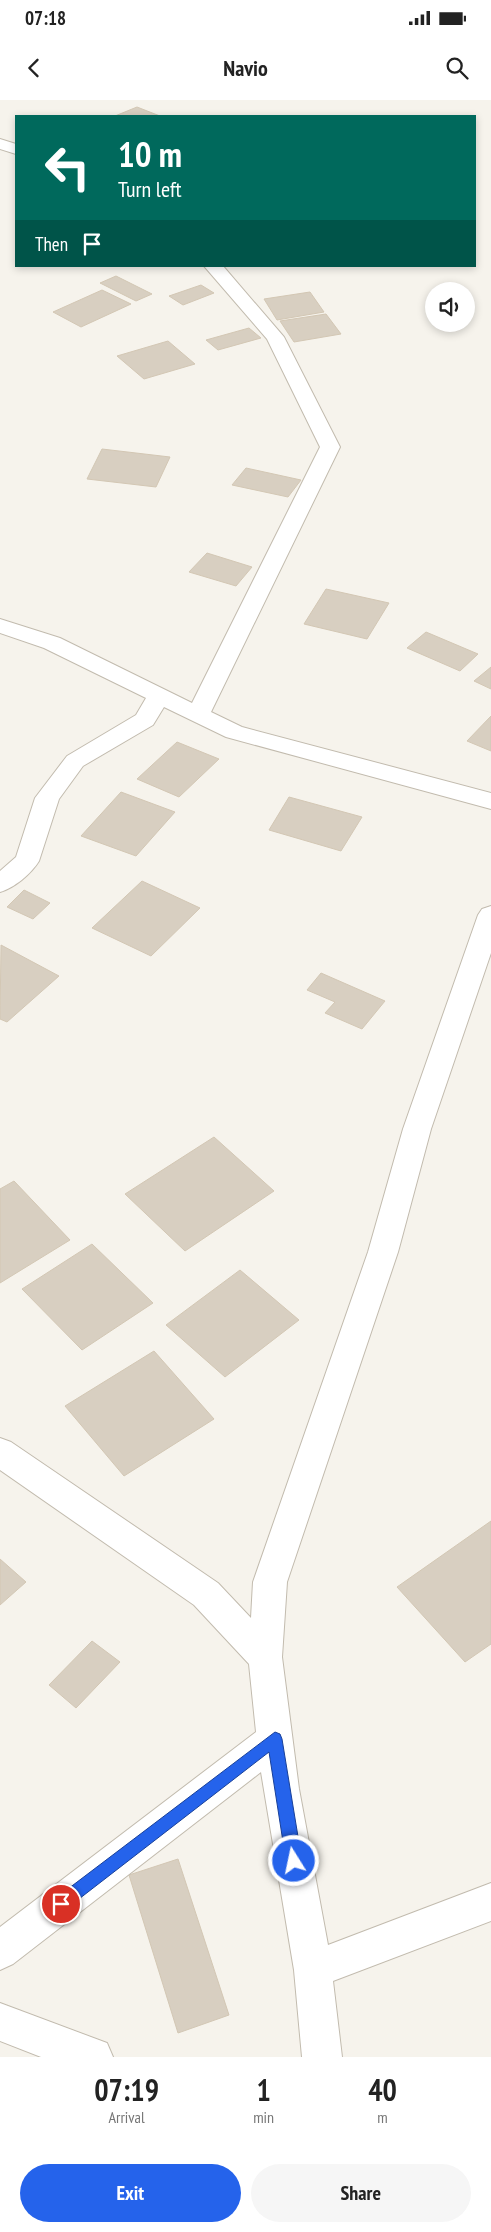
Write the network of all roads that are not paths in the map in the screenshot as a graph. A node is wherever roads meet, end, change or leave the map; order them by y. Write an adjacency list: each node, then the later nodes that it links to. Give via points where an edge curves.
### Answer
1 (0, 144): 2 (street)
2 (15, 149)
3 (214, 267): 6 (street, via 275,337 330,447)
4 (0, 626): 5 (street, via 52,643)
5 (159, 695): 6 (street); 8 (street, via 145,720 75,761 47,798 27,861)
6 (198, 714): 7 (street, via 234,732)
7 (491, 801)
8 (0, 884)
9 (491, 915): 11 (street, via 417,1129 383,1252 270,1582)
10 (0, 1452): 11 (street, via 206,1594)
11 (265, 1656): 12 (street)
12 (275, 1739): 14 (street); 15 (street)
13 (491, 1902): 15 (street)
14 (0, 1951)
15 (313, 1970): 18 (street)
16 (0, 2022): 17 (street)
17 (93, 2057)
18 (322, 2057)

